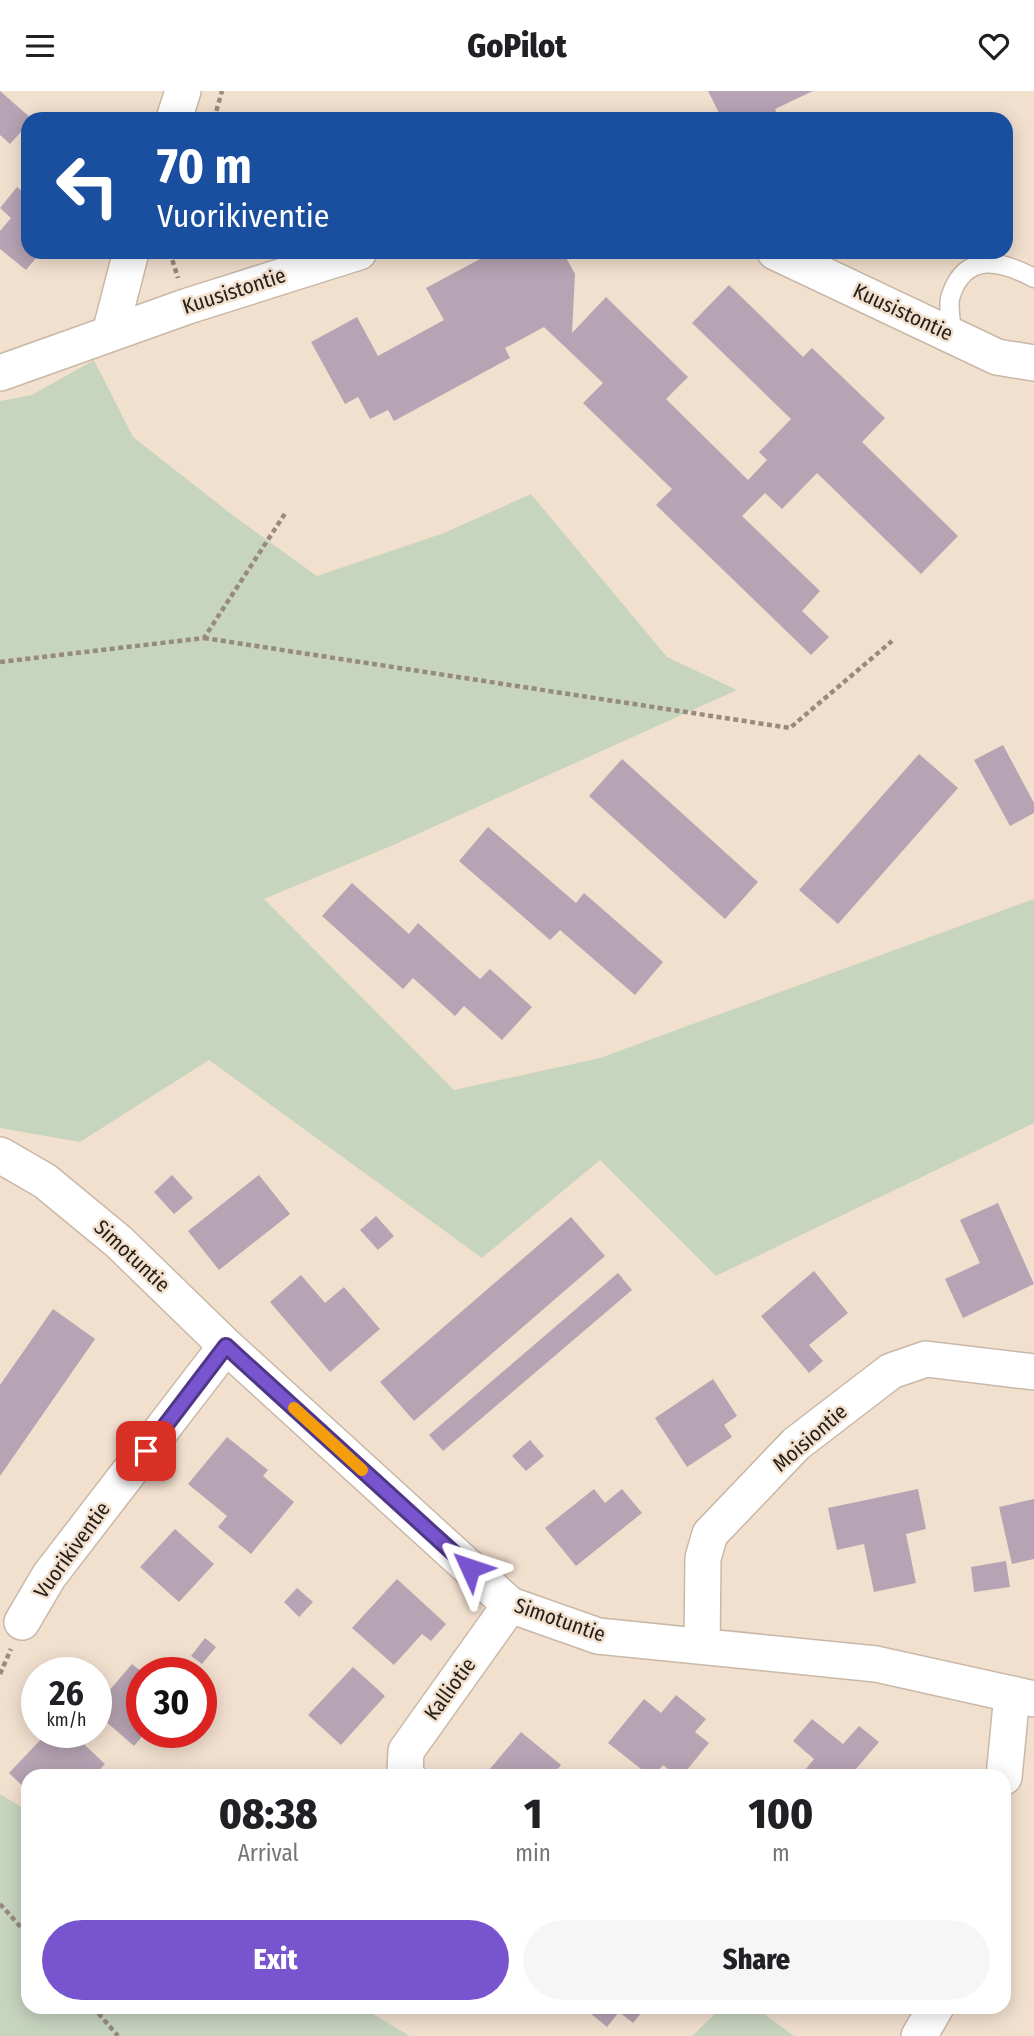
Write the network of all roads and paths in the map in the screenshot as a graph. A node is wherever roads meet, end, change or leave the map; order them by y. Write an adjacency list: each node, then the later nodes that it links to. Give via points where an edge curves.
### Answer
1 (183, 91): 3 (street)
2 (222, 91): 4 (path)
3 (176, 112)
4 (216, 112)
5 (129, 259): 9 (street)
6 (337, 259): 9 (street, Kuusistontie)
7 (790, 259): 10 (street, Kuusistontie)
8 (1034, 278): 10 (lane, via 994,262 975,265 958,280 949,298)
9 (110, 333): 12 (street, Kuusistontie)
10 (952, 334): 11 (street, Kuusistontie, via 997,357)
11 (1034, 363)
12 (0, 373)
13 (286, 512): 14 (path)
14 (204, 638): 15 (path, via 790,727); 16 (path)
15 (892, 641)
16 (0, 662)
17 (0, 1155): 18 (street, Simotuntie, via 45,1181 119,1242)
18 (226, 1346): 20 (street, Simotuntie); 21 (street, Vuorikiventie, via 49,1576)
19 (1034, 1372): 22 (street, Moisiontie, via 926,1359 891,1371 796,1444 710,1534 703,1557)
20 (510, 1605): 22 (street, Simotuntie, via 598,1636); 24 (street, Kalliotie, via 406,1751)
21 (22, 1622)
22 (702, 1646): 23 (street, Simotuntie, via 876,1664)
23 (1023, 1696): 25 (street)
24 (405, 1769)
25 (1006, 1769)
26 (0, 1904): 27 (path)
27 (21, 1927)
28 (99, 2014): 30 (path)
29 (932, 2014): 31 (street)
30 (118, 2036)
31 (919, 2036)

